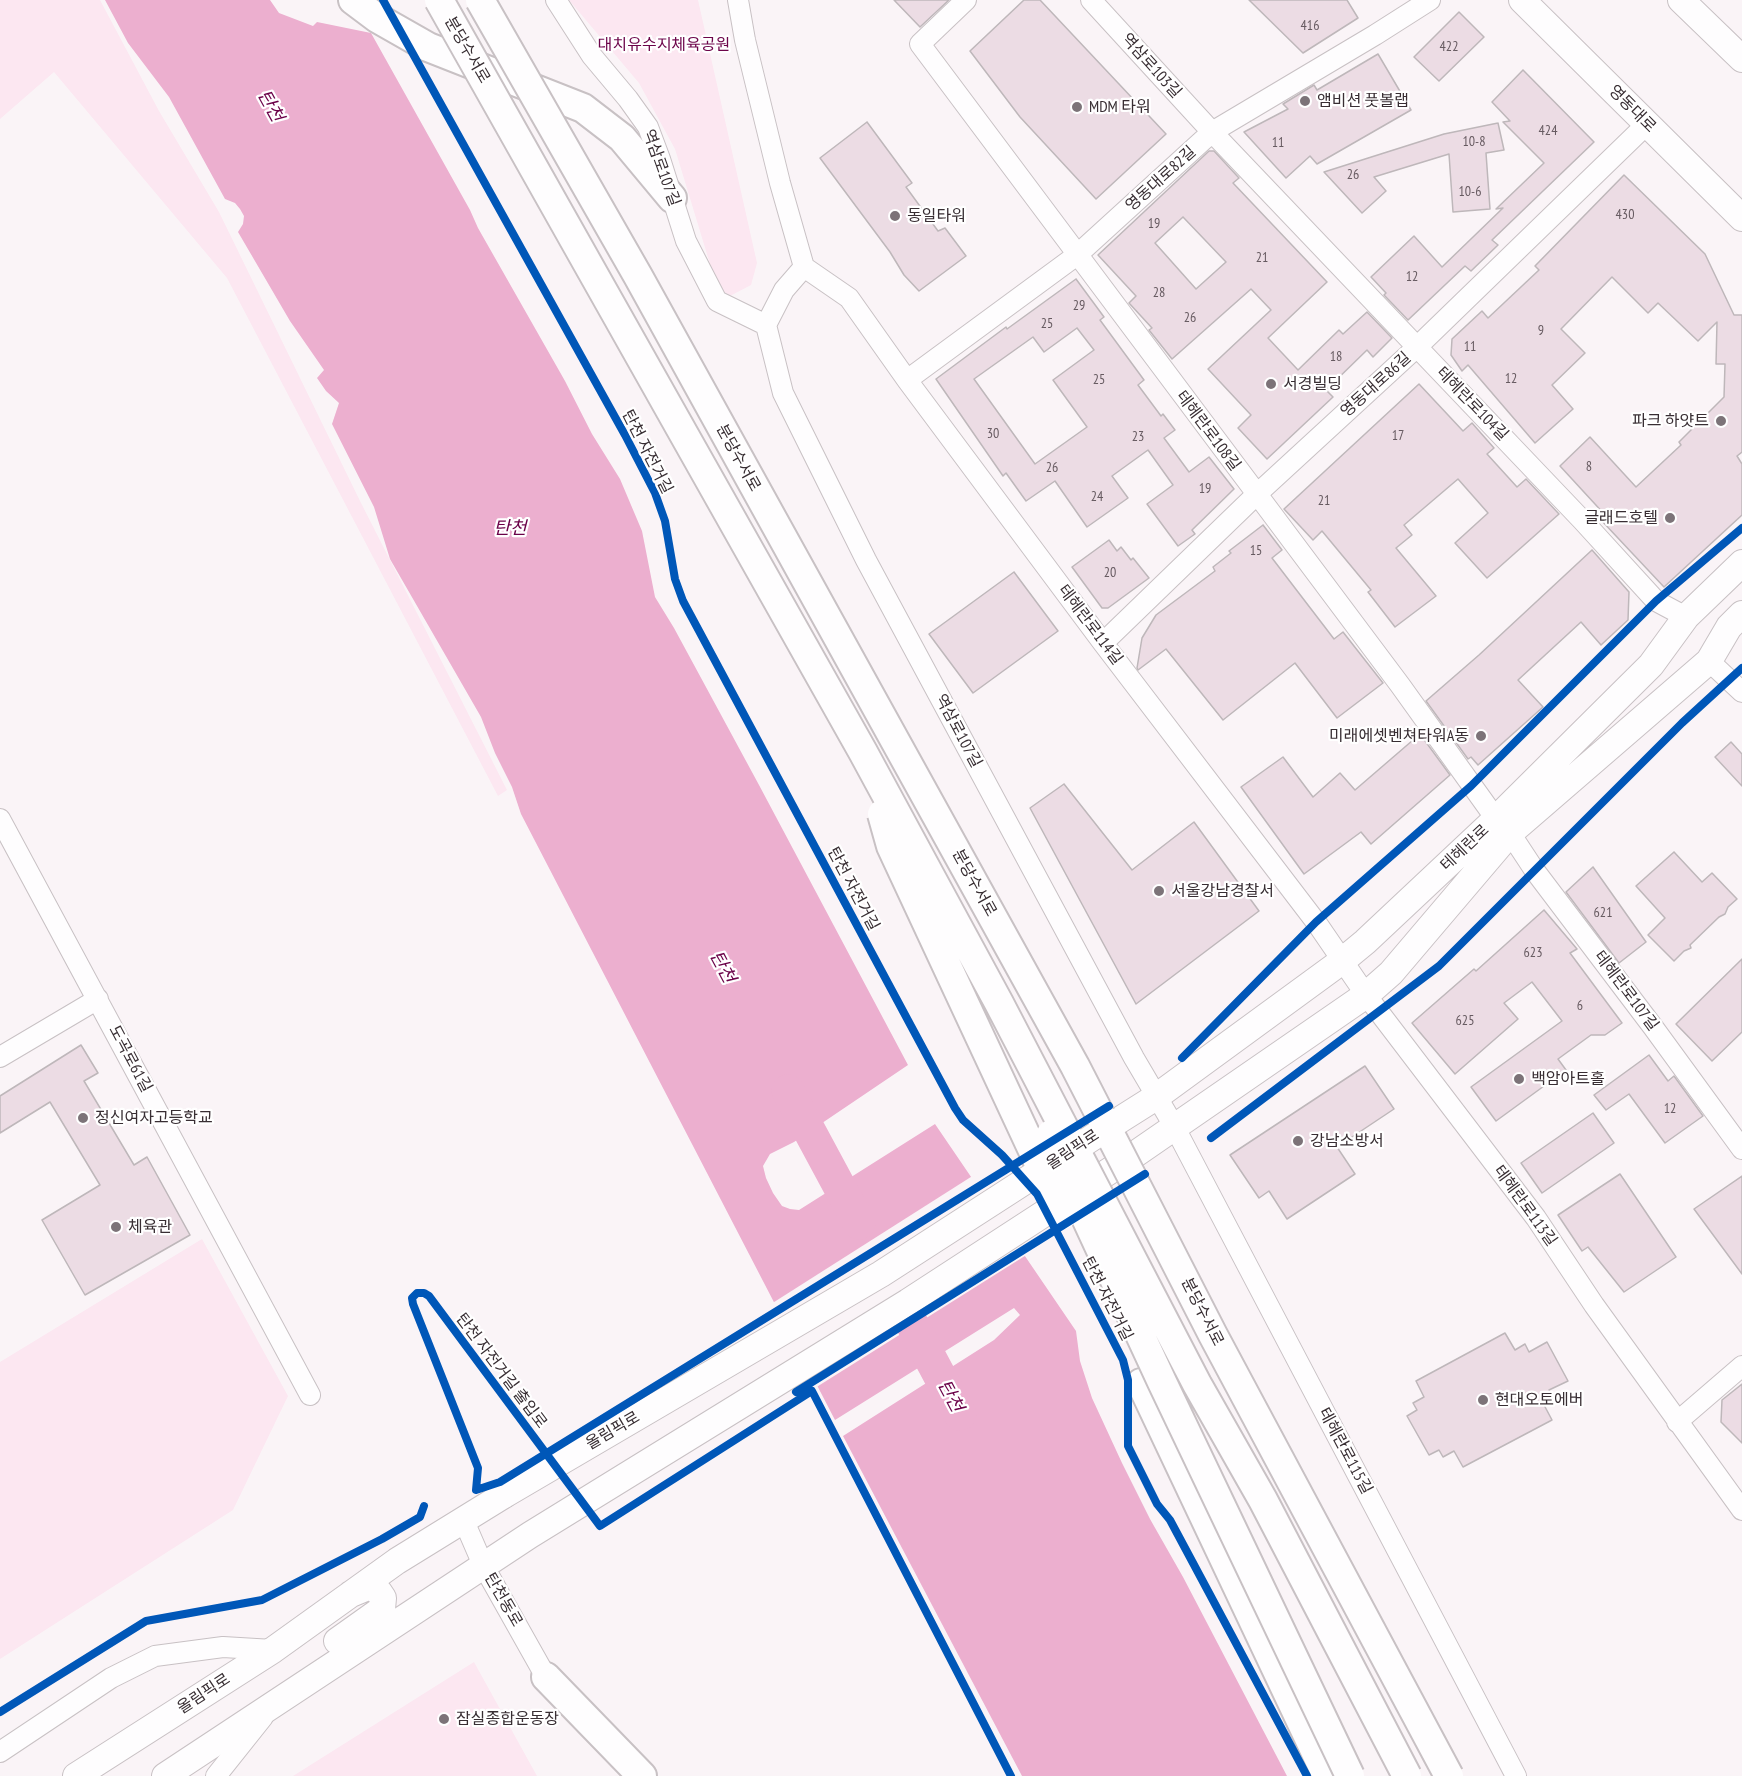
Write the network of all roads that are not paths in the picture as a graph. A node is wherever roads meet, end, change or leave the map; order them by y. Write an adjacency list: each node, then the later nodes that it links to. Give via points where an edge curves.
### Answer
1 (353, 0): 14 (highway, bridge, via 428,47 583,108 622,138)
2 (439, 0): 28 (highway, 분당수서로, bridge)
3 (480, 0): 58 (highway, 분당수서로, bridge, via 638,276 1069,1056)
4 (556, 0): 14 (street, 역삼로107길, via 592,56 648,127)
5 (738, 0): 17 (street)
6 (966, 0): 16 (street, 테헤란로108길, via 920,44)
7 (1091, 0): 13 (street, 역삼로103길)
8 (1430, 0): 13 (street, 영동대로82길)
9 (1522, 0): 12 (main road, 영동대로)
10 (1681, 0): 11 (main road)
11 (1738, 48)
12 (1647, 124): 15 (main road, 영동대로); 19 (street, 영동대로86길)
13 (1212, 132): 16 (street, 영동대로82길); 19 (street, 테헤란로104길)
14 (672, 198): 18 (street, 역삼로107길, via 686,241 717,301)
15 (1742, 218)
16 (1077, 255): 20 (street, 영동대로82길); 21 (street, 테헤란로108길)
17 (804, 267): 18 (street, via 784,290); 20 (street, 테헤란로114길, via 849,298)
18 (766, 325): 36 (street, 역삼로107길, via 783,393 845,520)
19 (1417, 348): 21 (street, 영동대로86길); 24 (street, 테헤란로104길, via 1656,601)
20 (907, 380): 25 (street, 테헤란로114길)
21 (1256, 495): 25 (street, 영동대로86길); 30 (street, 테헤란로108길)
22 (1742, 563): 24 (main road, 테헤란로)
23 (1742, 614): 26 (main road, 테헤란로, via 1729,627)
24 (1686, 617): 30 (main road, 테헤란로, via 1651,665)
25 (1103, 643): 31 (street, 테헤란로114길)
26 (1709, 661): 27 (street); 30 (main road, 테헤란로)
27 (1742, 692)
28 (863, 752): 34 (highway, 분당수서로, bridge); 55 (highway, bridge, via 891,846)
29 (0, 819): 33 (street, 도곡로61길)
30 (1503, 826): 31 (main road, 테헤란로); 32 (main road, 테헤란로, via 1391,973); 38 (street, 테헤란로107길)
31 (1342, 961): 32 (street, 테헤란로114길); 36 (main road, 테헤란로)
32 (1366, 995): 37 (main road, 테헤란로); 41 (street, 테헤란로113길, via 1536,1218)
33 (98, 999): 35 (street); 40 (street, 도곡로61길)
34 (999, 1003): 56 (highway, bridge, via 1068,1179); 57 (highway, 분당수서로, bridge)
35 (0, 1057)
36 (1156, 1097): 37 (street, 역삼로107길); 43 (main road, 올림픽로, bridge, via 881,1274)
37 (1174, 1126): 44 (main road, bridge, via 908,1302); 59 (street, 테헤란로115길)
38 (1742, 1149)
39 (1742, 1366): 41 (street)
40 (310, 1395)
41 (1677, 1422): 42 (street, 테헤란로113길)
42 (1742, 1510)
43 (464, 1521): 44 (street, 탄천동로); 45 (main road, 올림픽로)
44 (483, 1565): 47 (street, 탄천동로); 48 (main road)
45 (346, 1598): 46 (main road, 올림픽로); 48 (main road, via 370,1586 383,1598 382,1609 333,1644)
46 (273, 1650): 50 (street, via 224,1647 155,1656 111,1678); 51 (main road, 올림픽로)
47 (546, 1677): 54 (highway)
48 (311, 1678): 49 (main road)
49 (275, 1702): 52 (main road); 53 (street)
50 (0, 1752)
51 (76, 1776)
52 (165, 1776)
53 (216, 1776)
54 (642, 1776)
55 (1327, 1776)
56 (1350, 1776)
57 (1407, 1776)
58 (1449, 1776)
59 (1516, 1776)

